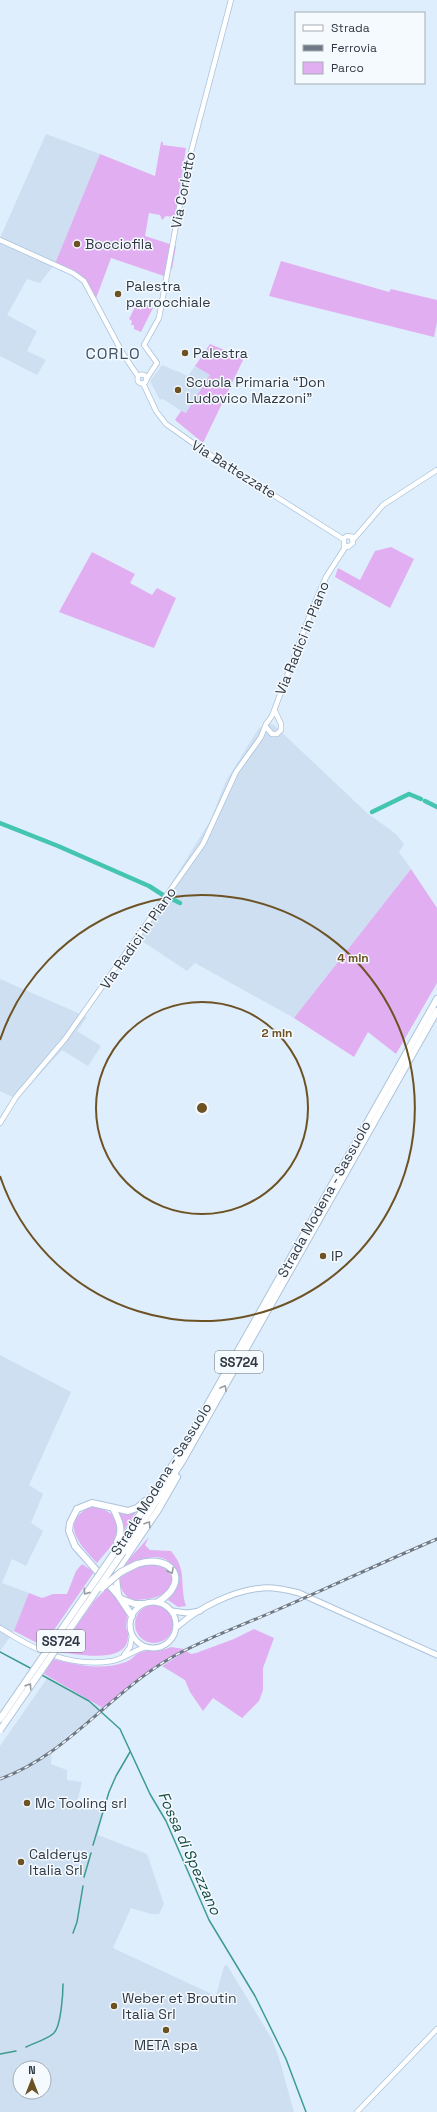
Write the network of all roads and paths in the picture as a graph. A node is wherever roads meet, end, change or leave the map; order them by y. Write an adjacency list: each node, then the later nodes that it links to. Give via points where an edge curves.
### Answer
1 (231, 0): 4 (street, Via Corletto, via 186,171 159,318 144,345 157,361 157,366)
2 (0, 240): 3 (street, via 84,281)
3 (138, 376): 4 (street, via 142,374); 5 (street, Via Battezzate, via 138,381)
4 (147, 378): 5 (street)
5 (143, 383): 7 (street, Via Battezzate, via 156,411 166,424 207,453)
6 (437, 470): 8 (street, Via Radici in Piano, via 383,506)
7 (343, 538): 8 (street); 9 (street)
8 (353, 538): 9 (street, Via Radici in Piano, via 352,545)
9 (345, 546): 10 (street, Via Radici in Piano, via 326,577)
10 (275, 709): 11 (street, Via Radici in Piano); 12 (street, Via Radici in Piano)
11 (268, 721): 12 (street, via 273,719); 13 (street, Via Radici in Piano)
12 (280, 722): 14 (street, Via Radici in Piano, via 280,731)
13 (266, 726): 14 (street); 15 (street, Via Radici in Piano)
14 (271, 734): 15 (street, Via Radici in Piano)
15 (258, 742): 18 (street, Via Radici in Piano, via 236,772 213,825 194,857 65,1040 16,1097)
16 (437, 999): 20 (highway, Strada Modena - Sassuolo / SS724, via 182,1450)
17 (437, 1011): 19 (highway, Strada Modena - Sassuolo / SS724, one-way to 17)
18 (0, 1124)
19 (183, 1460): 22 (highway, Strada Modena - Sassuolo / SS724); 24 (highway, one-way to 19, via 116,1578 118,1569 158,1510)
20 (156, 1490): 21 (highway, via 137,1508 128,1511); 22 (highway, Strada Modena - Sassuolo / SS724)
21 (113, 1508): 22 (highway, via 121,1531); 24 (highway, via 98,1503 84,1505 77,1509 69,1531 74,1546)
22 (118, 1549): 23 (highway, Strada Modena - Sassuolo / SS724, bridge); 36 (highway, Strada Modena - Sassuolo / SS724, one-way to 36, bridge)
23 (94, 1596): 25 (highway, one-way to 25, bridge, via 114,1577 137,1564 157,1560 168,1565 175,1585 172,1591); 37 (highway, Strada Modena - Sassuolo / SS724, one-way to 23, bridge)
24 (120, 1597): 26 (highway, via 135,1604); 29 (highway)
25 (158, 1602): 26 (main road); 28 (main road)
26 (142, 1604): 29 (main road)
27 (203, 1610): 28 (main road, via 186,1613); 30 (main road); 34 (main road, via 247,1591 265,1588 286,1590 334,1608)
28 (172, 1611): 30 (main road)
29 (132, 1616): 32 (main road)
30 (177, 1627): 33 (main road, via 173,1638 164,1646)
31 (0, 1628): 35 (street, via 34,1649 60,1657 93,1662)
32 (132, 1635): 33 (main road); 35 (street, via 130,1647)
33 (146, 1647): 35 (street)
34 (437, 1655)
35 (120, 1659)
36 (0, 1719)
37 (0, 1730)
38 (437, 2029): 39 (street)
39 (356, 2112)

